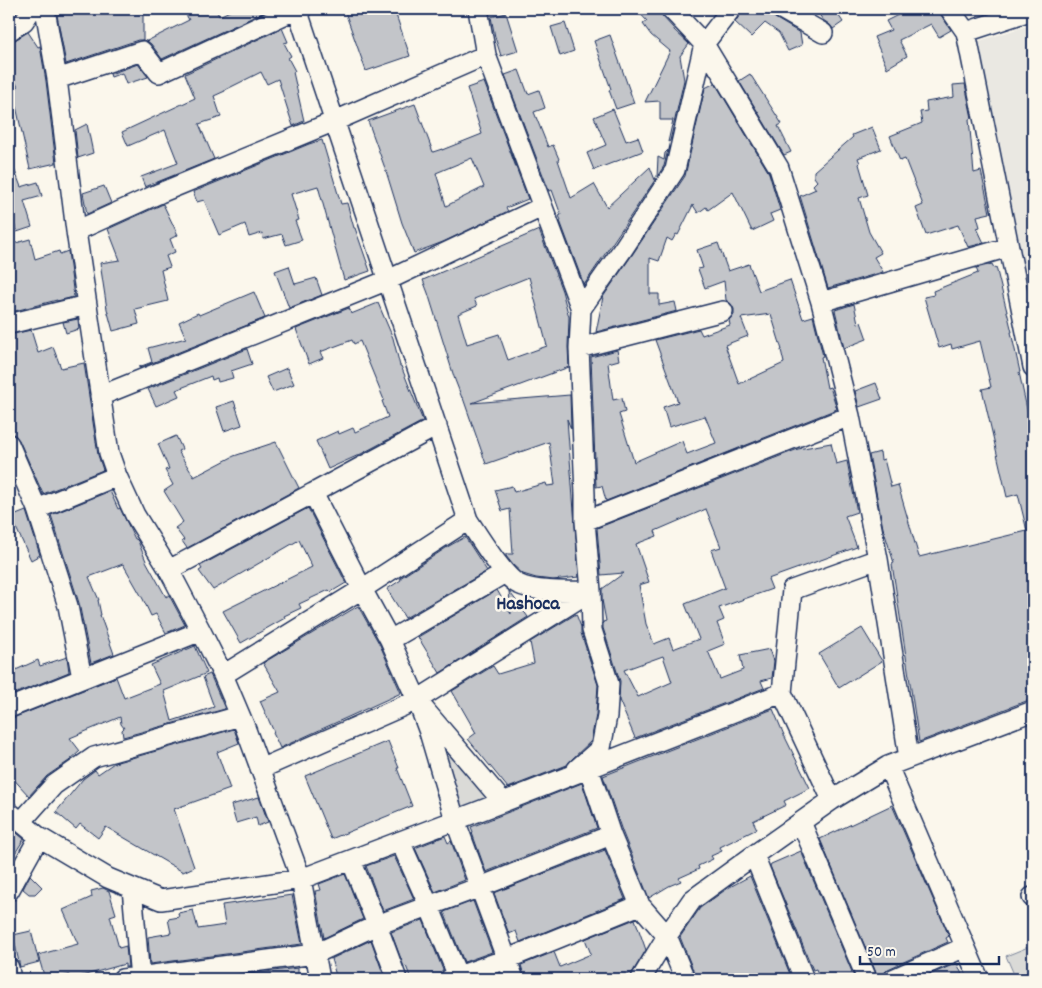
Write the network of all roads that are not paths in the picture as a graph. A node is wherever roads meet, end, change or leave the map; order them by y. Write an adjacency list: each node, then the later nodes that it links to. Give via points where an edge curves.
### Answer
1 (32, 9): 10 (street, via 24,22)
2 (45, 9): 15 (street)
3 (297, 9): 15 (street, via 159,73 142,51); 16 (street)
4 (478, 9): 14 (street)
5 (671, 9): 13 (street)
6 (732, 9): 13 (street)
7 (781, 9): 12 (street)
8 (950, 9): 11 (street)
9 (1033, 10): 11 (street)
10 (9, 31)
11 (966, 32): 19 (street)
12 (823, 34)
13 (704, 44): 21 (street, via 779,168); 23 (street, via 675,170)
14 (486, 55): 16 (street); 17 (street)
15 (57, 79): 18 (street)
16 (335, 120): 18 (street, via 160,192); 20 (street)
17 (542, 207): 20 (street); 23 (street)
18 (76, 232): 22 (street)
19 (1009, 247): 21 (street); 27 (street)
20 (388, 280): 28 (street); 30 (street)
21 (821, 302): 29 (street)
22 (87, 305): 25 (street); 28 (street)
23 (580, 309): 26 (street)
24 (723, 311): 26 (street)
25 (9, 324)
26 (579, 348): 36 (street)
27 (1033, 367)
28 (100, 396): 32 (street, via 109,453)
29 (850, 416): 36 (street); 37 (street)
30 (437, 426): 33 (street); 35 (street)
31 (9, 444): 34 (street)
32 (117, 476): 34 (street); 38 (street, via 135,515)
33 (314, 493): 38 (street); 40 (street)
34 (37, 509): 45 (street, via 68,606)
35 (468, 520): 39 (street); 40 (street)
36 (585, 521): 41 (street)
37 (878, 559): 46 (street, via 792,590); 51 (street)
38 (169, 570): 42 (street)
39 (505, 573): 41 (street, via 518,584 535,589); 43 (street)
40 (362, 589): 43 (street); 44 (street)
41 (591, 591): 47 (street); 55 (street, via 592,630 609,684 607,716 601,748)
42 (201, 631): 44 (street); 45 (street)
43 (390, 640): 47 (street)
44 (222, 675): 50 (street)
45 (82, 678): 48 (street)
46 (782, 693): 54 (street); 56 (street)
47 (417, 700): 53 (street); 57 (street); 59 (street)
48 (9, 708)
49 (1033, 713): 51 (street)
50 (240, 716): 53 (street); 58 (street, via 94,756)
51 (909, 758): 52 (street)
52 (888, 766): 56 (street); 74 (street)
53 (260, 769): 66 (street)
54 (589, 769): 55 (street); 61 (street)
55 (570, 776): 57 (street)
56 (832, 800): 60 (street)
57 (503, 802): 59 (street)
58 (15, 817): 62 (street)
59 (455, 820): 63 (street); 67 (street)
60 (801, 822): 64 (street); 88 (street)
61 (611, 834): 67 (street); 70 (street)
62 (39, 837): 68 (street, via 108,878); 69 (street)
63 (400, 841): 65 (street); 71 (street)
64 (754, 855): 73 (street, via 692,900); 87 (street)
65 (351, 860): 66 (street); 72 (street)
66 (301, 879): 68 (street, via 161,900); 75 (street)
67 (480, 887): 71 (street); 76 (street)
68 (132, 888): 79 (street)
69 (9, 890)
70 (640, 905): 73 (street); 76 (street)
71 (429, 906): 72 (street); 80 (street)
72 (377, 925): 75 (street); 83 (street)
73 (667, 936): 85 (street); 86 (street)
74 (965, 947): 89 (street); 90 (street)
75 (315, 954): 79 (street); 81 (street); 82 (street)
76 (507, 959): 80 (street); 84 (street)
77 (9, 968): 78 (street)
78 (9, 976)
79 (134, 978)
80 (456, 978)
81 (306, 979)
82 (320, 979)
83 (397, 979)
84 (514, 979)
85 (641, 979)
86 (685, 979)
87 (804, 979)
88 (867, 979)
89 (893, 979)
90 (979, 979)

